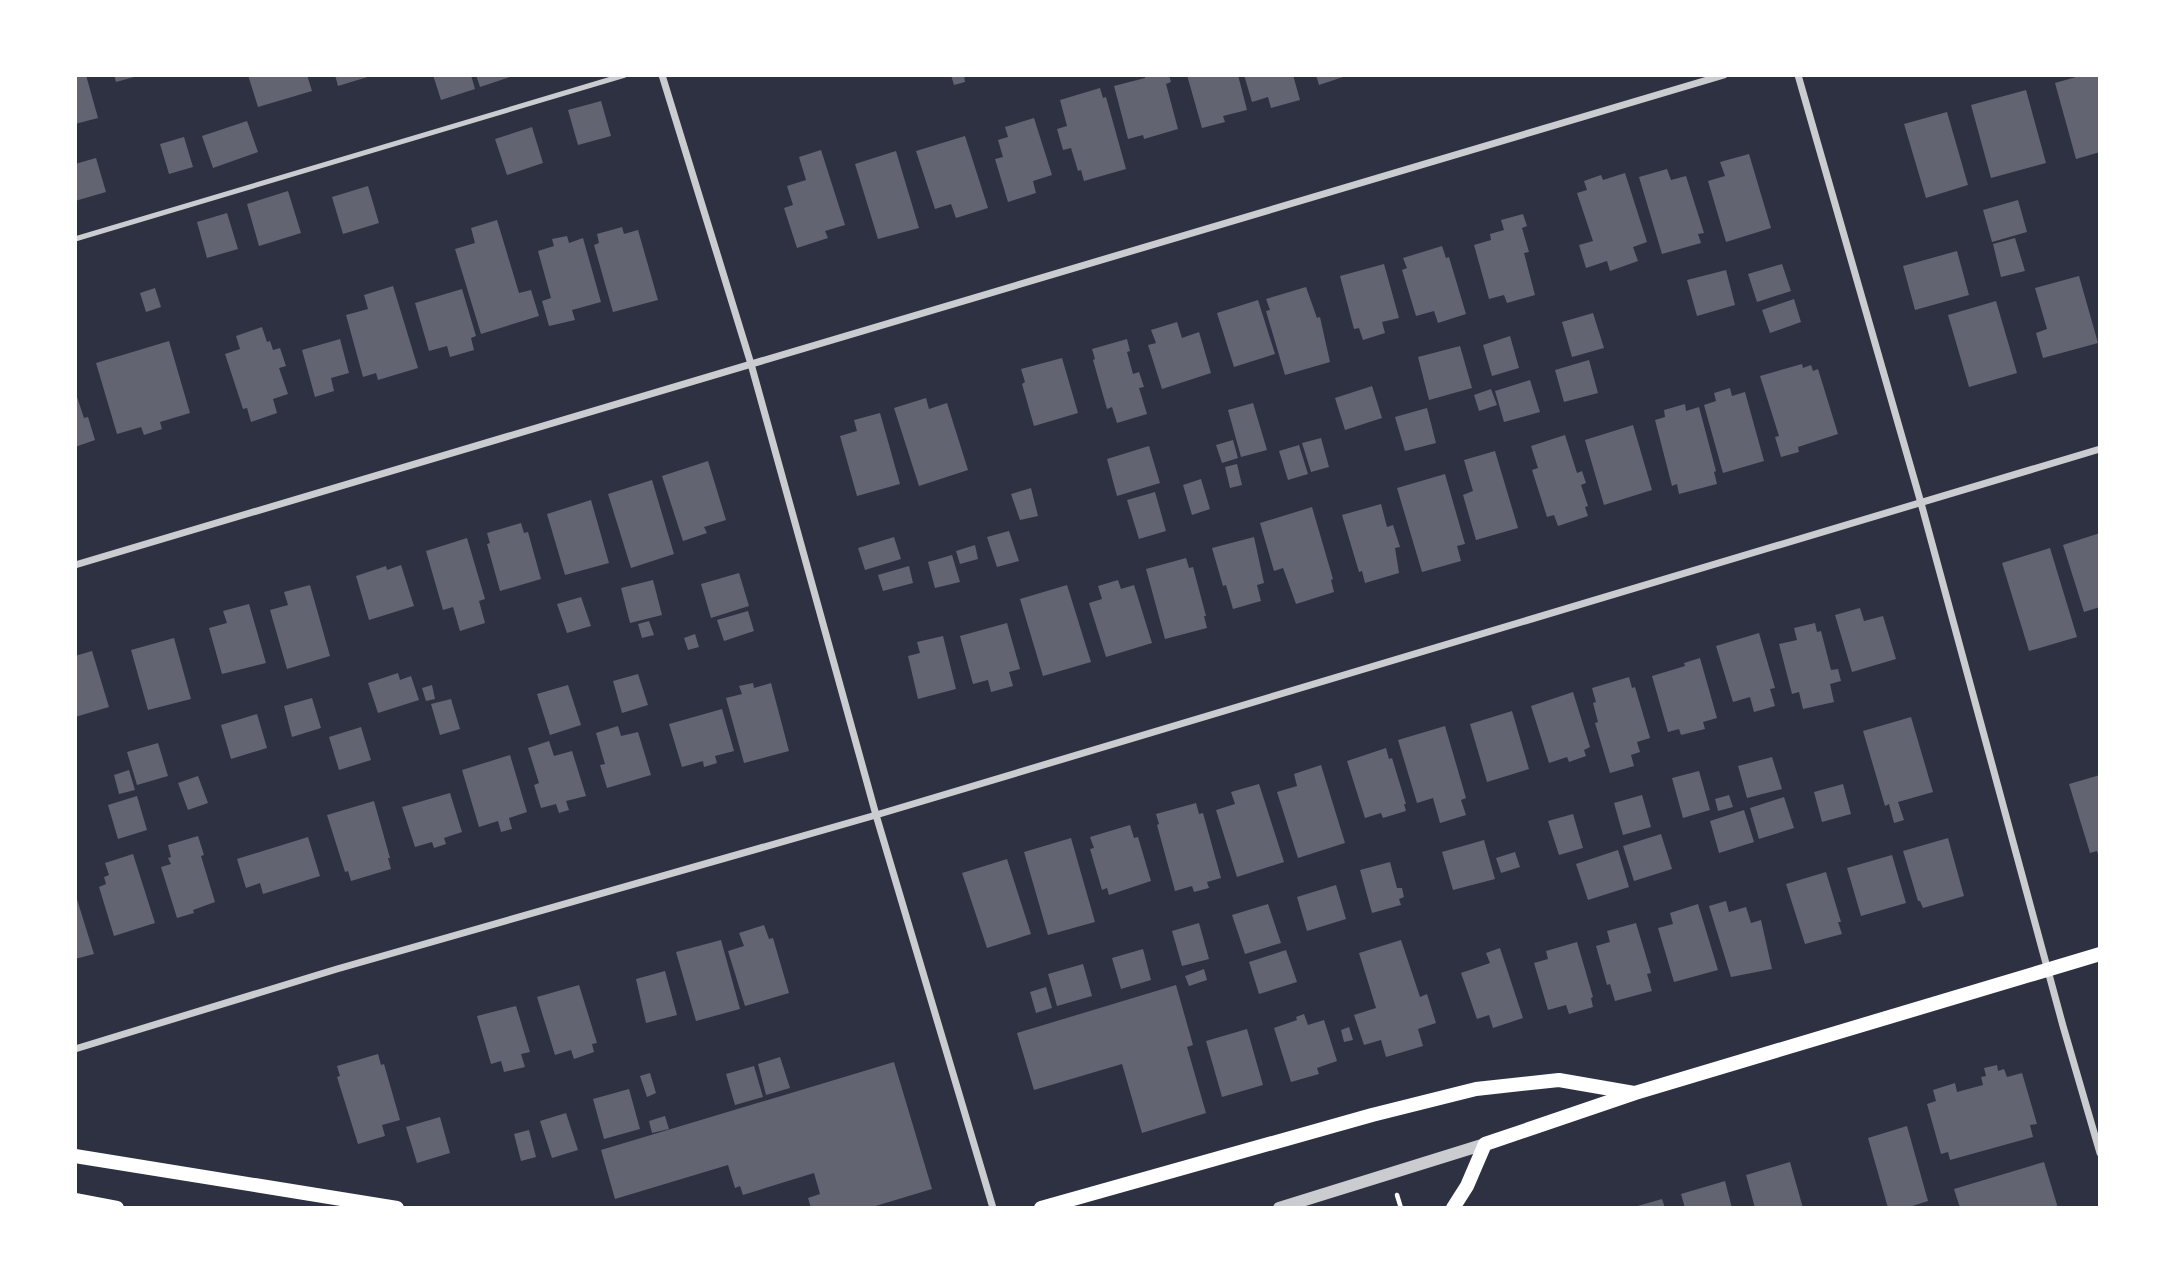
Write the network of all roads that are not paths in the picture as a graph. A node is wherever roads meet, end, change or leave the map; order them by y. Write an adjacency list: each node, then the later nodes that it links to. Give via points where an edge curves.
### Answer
1 (625, 75): 5 (lane)
2 (662, 75): 6 (street)
3 (1724, 75): 6 (street)
4 (1798, 75): 8 (street)
5 (75, 239)
6 (751, 364): 9 (street); 10 (street)
7 (2100, 449): 8 (street)
8 (1921, 503): 10 (street); 12 (street)
9 (75, 565)
10 (876, 815): 13 (street); 21 (street)
11 (2100, 954): 12 (main road)
12 (2048, 969): 14 (main road); 16 (street)
13 (75, 1049)
14 (1635, 1093): 15 (main road); 22 (main road, via 1559,1080 1476,1089)
15 (1485, 1144): 23 (street); 24 (main road)
16 (2100, 1153)
17 (75, 1156): 20 (main road)
18 (75, 1200): 19 (main road)
19 (117, 1208)
20 (397, 1208)
21 (993, 1208)
22 (1041, 1208)
23 (1279, 1208)
24 (1453, 1208)

